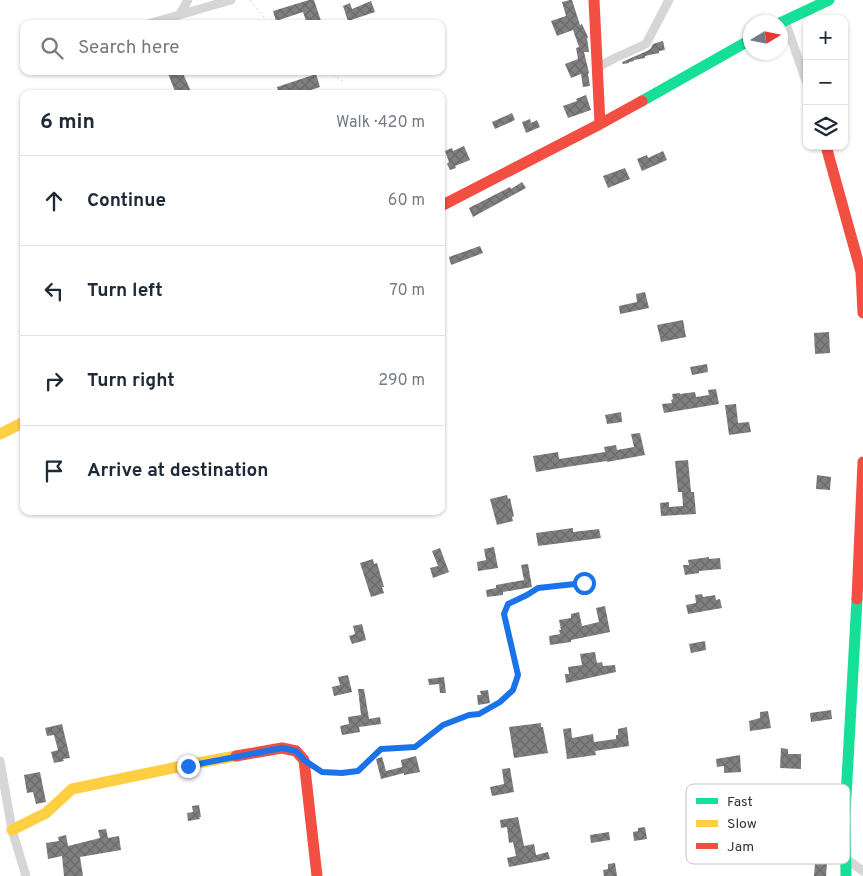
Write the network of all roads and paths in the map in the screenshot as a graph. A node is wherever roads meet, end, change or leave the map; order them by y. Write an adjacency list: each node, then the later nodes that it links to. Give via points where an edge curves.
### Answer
1 (188, 0): 8 (street)
2 (231, 0): 7 (street)
3 (250, 0): 11 (path)
4 (594, 0): 14 (main road)
5 (669, 0): 14 (street, via 646,44)
6 (829, 0): 9 (main road)
7 (212, 3): 8 (street)
8 (180, 14): 10 (street)
9 (788, 19)
10 (161, 20)
11 (266, 20)
12 (788, 37): 15 (street)
13 (743, 44): 18 (main road)
14 (598, 67): 18 (main road)
15 (803, 74)
16 (334, 75): 17 (path)
17 (345, 83)
18 (600, 124): 20 (main road)
19 (827, 150): 21 (main road, via 861,272)
20 (445, 204)
21 (863, 313)
22 (20, 424): 23 (main road)
23 (0, 434)
24 (863, 462): 28 (main road)
25 (584, 583): 26 (path, via 538,588 508,604 504,614 518,675 513,690 500,702 479,714 443,725 415,747 381,749 358,771 322,772)
26 (304, 760): 29 (main road, via 296,751 282,748 72,789 46,813); 33 (main road)
27 (0, 761): 29 (street)
28 (846, 784)
29 (12, 830): 32 (street)
30 (850, 862): 31 (street)
31 (863, 871)
32 (26, 876)
33 (317, 876)

